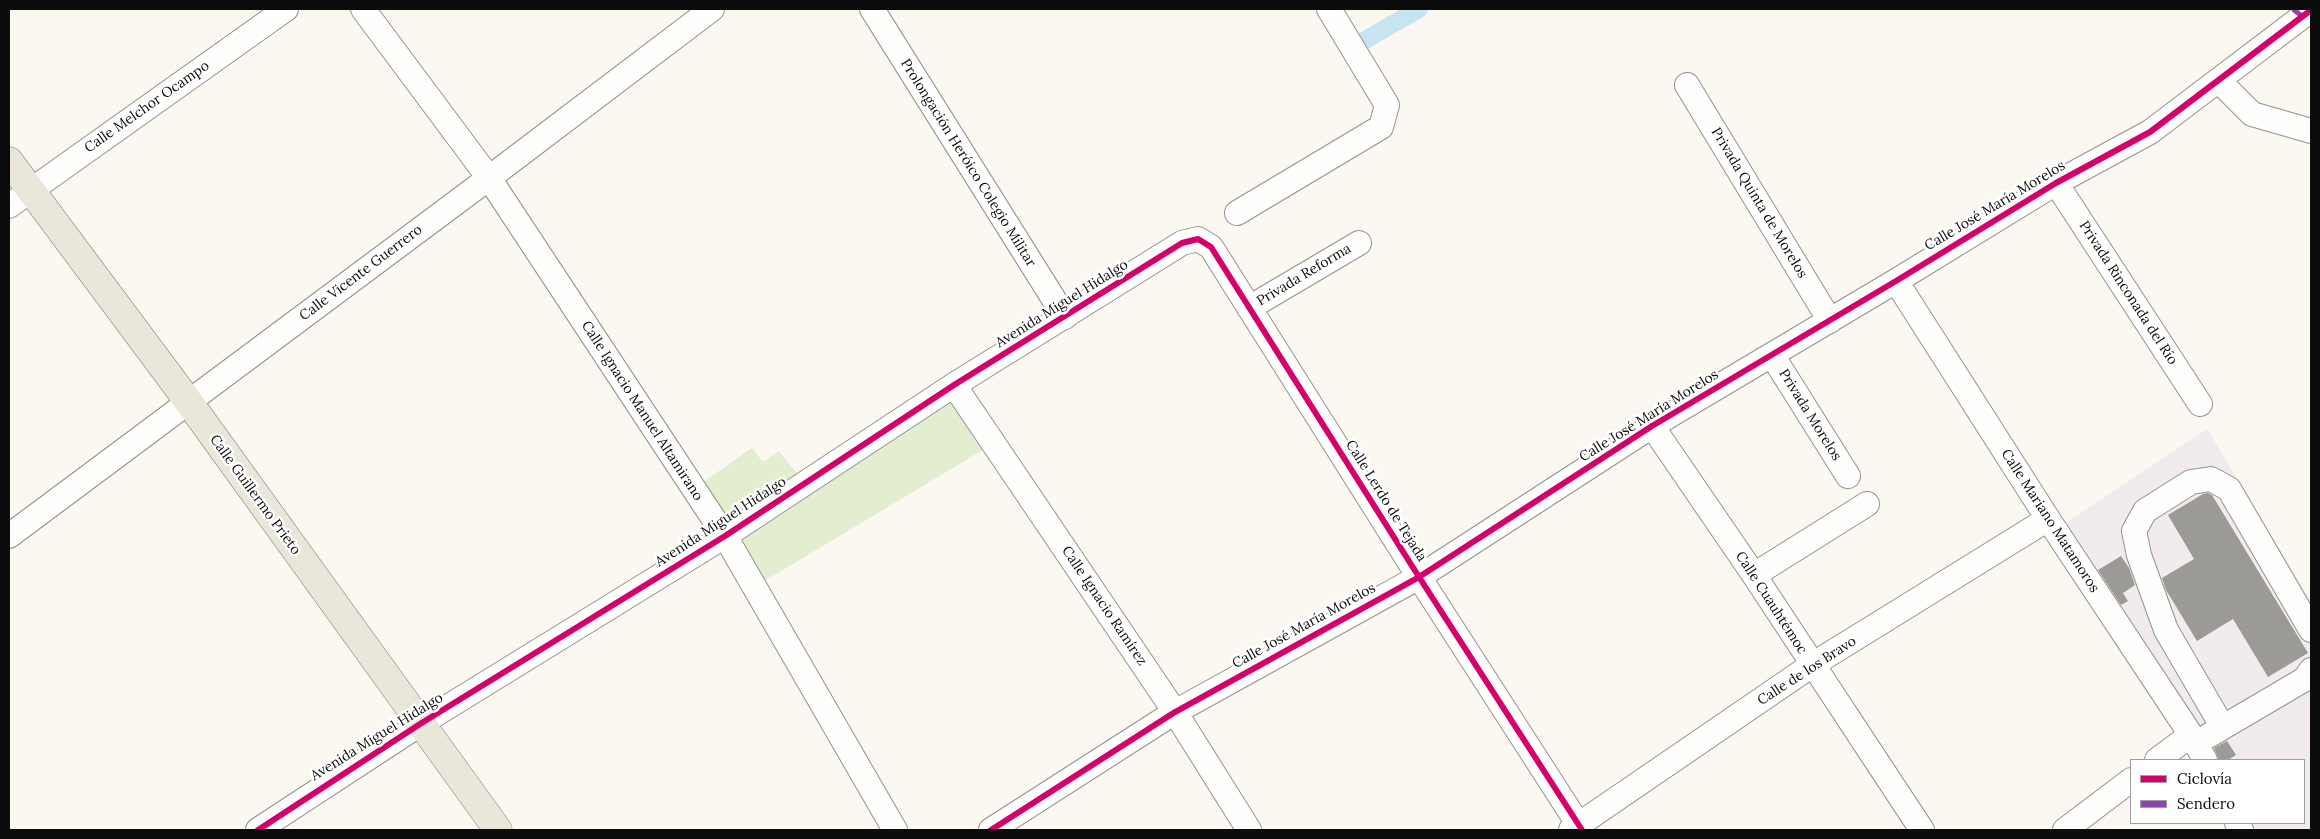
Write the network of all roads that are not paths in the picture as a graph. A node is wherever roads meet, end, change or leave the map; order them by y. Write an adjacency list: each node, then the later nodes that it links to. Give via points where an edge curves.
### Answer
1 (286, 9): 13 (street, Calle Melchor Ocampo)
2 (363, 9): 11 (street, Calle Ignacio Manuel Altamirano)
3 (712, 9): 11 (street, Calle Vicente Guerrero)
4 (872, 9): 19 (street, Prolongación Heróico Colegio Militar)
5 (1329, 9): 14 (street, via 1387,105 1381,127)
6 (2311, 10): 7 (street, Calle José María Morelos)
7 (2219, 81): 9 (street, via 2252,114); 12 (street, Calle José María Morelos, via 2150,132)
8 (1687, 85): 20 (street, Privada Quinta de Morelos)
9 (2311, 131)
10 (9, 161): 13 (main road, Calle Guillermo Prieto)
11 (489, 178): 23 (street, Calle Vicente Guerrero); 30 (street, Calle Ignacio Manuel Altamirano)
12 (2056, 183): 17 (street, Calle José María Morelos); 24 (street, Privada Rinconada del Río)
13 (19, 198): 23 (main road, Calle Guillermo Prieto)
14 (1237, 214)
15 (1198, 239): 18 (street, Calle Lerdo de Tejada, via 1211,247); 19 (street, Avenida Miguel Hidalgo, via 1182,243)
16 (1359, 243): 18 (street, Privada Reforma)
17 (1896, 281): 20 (street, Calle José María Morelos); 28 (street, Calle Mariano Matamoros)
18 (1249, 308): 32 (street, Calle Lerdo de Tejada)
19 (1065, 317): 22 (street, Avenida Miguel Hidalgo)
20 (1830, 321): 21 (street, Calle José María Morelos)
21 (1772, 355): 25 (street, Calle José María Morelos); 26 (street, Privada Morelos)
22 (954, 385): 30 (street, Avenida Miguel Hidalgo); 36 (street, Calle Ignacio Ramírez)
23 (188, 401): 29 (street, Calle Vicente Guerrero); 37 (main road, Calle Guillermo Prieto)
24 (2200, 404)
25 (1652, 426): 31 (street, Calle Cuauhtémoc); 32 (street, Calle José María Morelos)
26 (1848, 476)
27 (1867, 504): 31 (street)
28 (2048, 519): 34 (street, Calle de los Bravo); 39 (street, Calle Mariano Matamoros)
29 (9, 536)
30 (725, 536): 37 (street, Avenida Miguel Hidalgo); 45 (street, Calle Ignacio Manuel Altamirano)
31 (1754, 575): 34 (street, Calle Cuauhtémoc)
32 (1419, 577): 36 (street, Calle José María Morelos); 42 (street, Calle Lerdo de Tejada)
33 (2311, 630): 38 (street, via 2229,489 2211,479 2191,482 2145,511 2134,531 2139,555 2166,630)
34 (1812, 666): 42 (street, Calle de los Bravo); 48 (street, Calle Cuauhtémoc)
35 (2311, 670): 38 (street, via 2305,679)
36 (1175, 712): 46 (street, Calle José María Morelos); 47 (street, Calle Ignacio Ramírez)
37 (420, 724): 43 (street, Avenida Miguel Hidalgo); 44 (main road, Calle Guillermo Prieto)
38 (2222, 726): 39 (street)
39 (2197, 746): 40 (street)
40 (2161, 759)
41 (2130, 781): 49 (street)
42 (1578, 829)
43 (258, 830)
44 (498, 830)
45 (895, 830)
46 (991, 830)
47 (1249, 830)
48 (1922, 830)
49 (2064, 830)

